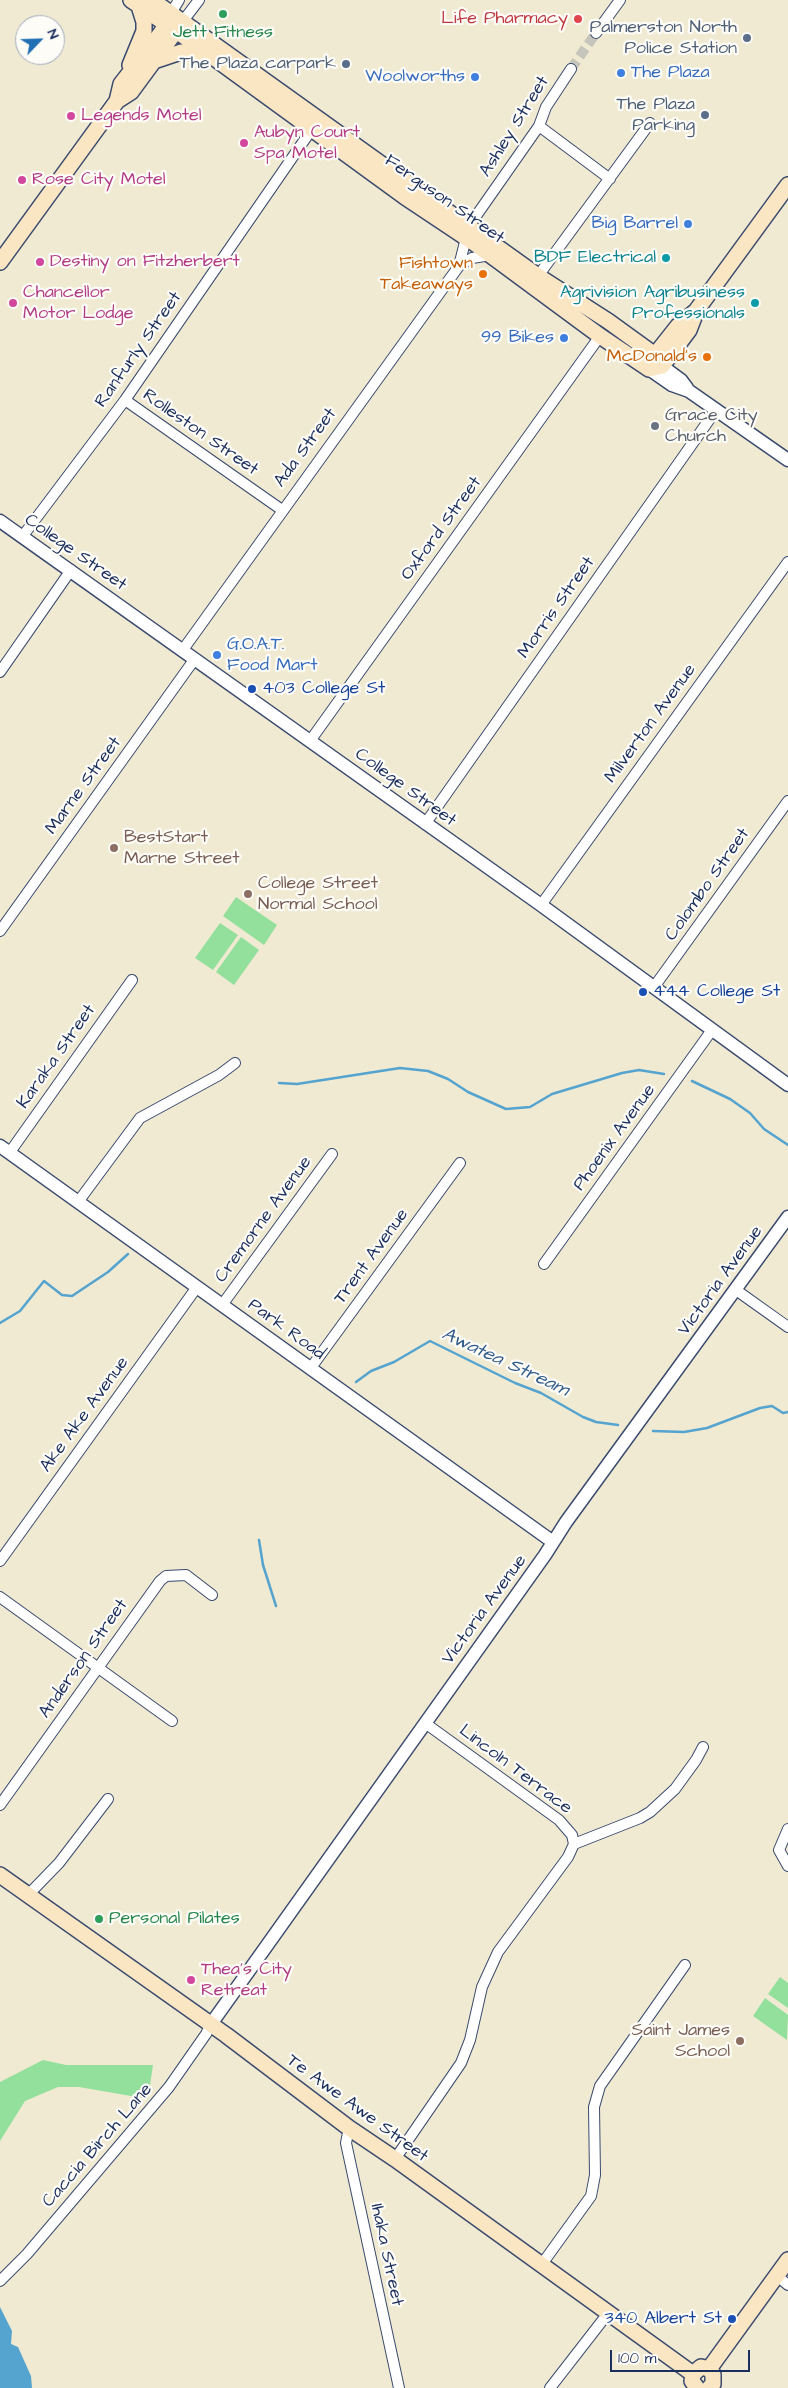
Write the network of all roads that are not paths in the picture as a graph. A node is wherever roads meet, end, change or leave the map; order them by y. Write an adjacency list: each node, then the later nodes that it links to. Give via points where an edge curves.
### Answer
1 (179, 0): 5 (street)
2 (199, 0): 5 (street)
3 (620, 0): 6 (street)
4 (140, 2): 5 (main road, Ferguson Street); 10 (main road, via 144,31)
5 (174, 22): 7 (main road, Ferguson Street); 8 (main road); 10 (main road); 17 (main road, Ferguson Street)
6 (596, 32)
7 (208, 53): 8 (main road, via 181,52); 14 (main road, Ferguson Street)
8 (154, 61): 11 (main road, via 131,92)
9 (571, 69): 13 (street, Ashley Street, via 546,107)
10 (129, 72): 11 (main road, via 121,84)
11 (117, 101): 18 (main road)
12 (650, 123): 15 (street)
13 (539, 126): 15 (street); 17 (street, Ashley Street)
14 (312, 129): 17 (main road, Ferguson Street, via 442,223); 24 (street, Ranfurly Street)
15 (610, 179): 21 (street)
16 (788, 185): 23 (main road, via 696,311 689,330)
17 (467, 232): 19 (main road, Ferguson Street); 20 (street, Ada Street); 21 (main road, Ferguson Street)
18 (2, 254)
19 (491, 255): 20 (street, via 472,258); 22 (main road, Ferguson Street)
20 (459, 266): 27 (street, Ada Street)
21 (538, 276): 23 (main road, Ferguson Street, via 608,321)
22 (600, 336): 23 (main road, Ferguson Street); 35 (street, Oxford Street)
23 (655, 363): 25 (street, Ferguson Street, via 672,385 689,390)
24 (125, 400): 27 (street, Rolleston Street); 29 (street, Ranfurly Street)
25 (716, 410): 26 (street, Ferguson Street); 37 (street, Morris Street)
26 (787, 458)
27 (282, 510): 32 (street, Ada Street)
28 (0, 521): 29 (street, College Street)
29 (22, 537): 31 (street, College Street)
30 (788, 562): 38 (street, Milverton Avenue)
31 (71, 570): 32 (street, College Street); 34 (street)
32 (182, 651): 33 (street, College Street)
33 (194, 660): 35 (street, College Street); 39 (street, Marne Street)
34 (0, 672)
35 (310, 741): 37 (street, College Street)
36 (788, 801): 41 (street, Colombo Street)
37 (425, 824): 38 (street, College Street)
38 (541, 905): 41 (street, College Street)
39 (0, 931)
40 (132, 980): 45 (street, Karaka Street)
41 (654, 987): 42 (street, College Street)
42 (712, 1030): 44 (street, College Street); 50 (street, Phoenix Avenue)
43 (234, 1063): 48 (street, via 219,1075 140,1118)
44 (788, 1085)
45 (5, 1149): 48 (street, Park Road)
46 (332, 1154): 53 (street, Cremorne Avenue)
47 (460, 1163): 55 (street, Trent Avenue)
48 (78, 1202): 51 (street, Park Road)
49 (788, 1217): 52 (street, Victoria Avenue)
50 (544, 1264)
51 (197, 1286): 53 (street, Park Road); 57 (street, Ake Ake Avenue)
52 (736, 1290): 54 (street); 56 (street, Victoria Avenue)
53 (222, 1304): 55 (street, Park Road)
54 (788, 1327)
55 (310, 1369): 56 (street, Park Road)
56 (553, 1542): 62 (street, Victoria Avenue)
57 (0, 1561)
58 (212, 1594): 60 (street, Anderson Street, via 186,1575 166,1576)
59 (0, 1597): 60 (street)
60 (98, 1668): 61 (street); 65 (street, Anderson Street)
61 (172, 1720)
62 (424, 1724): 67 (street, Lincoln Terrace, via 559,1820 572,1835); 72 (street, Victoria Avenue)
63 (703, 1747): 67 (street, via 675,1789 650,1812)
64 (108, 1799): 70 (street, via 59,1863)
65 (0, 1805)
66 (788, 1829): 68 (street, via 779,1850)
67 (574, 1844): 74 (street, via 568,1857 498,1952 482,1987 470,2040 461,2063)
68 (788, 1866)
69 (0, 1874): 70 (main road, Te Awe Awe Street)
70 (28, 1895): 72 (main road, Te Awe Awe Street)
71 (685, 1965): 76 (street, via 600,2086 594,2107 595,2175 591,2196)
72 (211, 2024): 73 (main road, Te Awe Awe Street); 77 (street, Caccia Birch Lane, via 169,2087 27,2254)
73 (349, 2128): 74 (main road, Te Awe Awe Street); 81 (street, Ihaka Street, via 346,2144)
74 (395, 2159): 76 (main road, Te Awe Awe Street)
75 (788, 2260): 78 (main road)
76 (542, 2264): 79 (main road, Te Awe Awe Street)
77 (0, 2281)
78 (782, 2281): 80 (main road, via 709,2369 701,2367)
79 (609, 2312): 80 (main road, Te Awe Awe Street); 82 (street)
80 (701, 2386)
81 (398, 2388)
82 (550, 2388)

